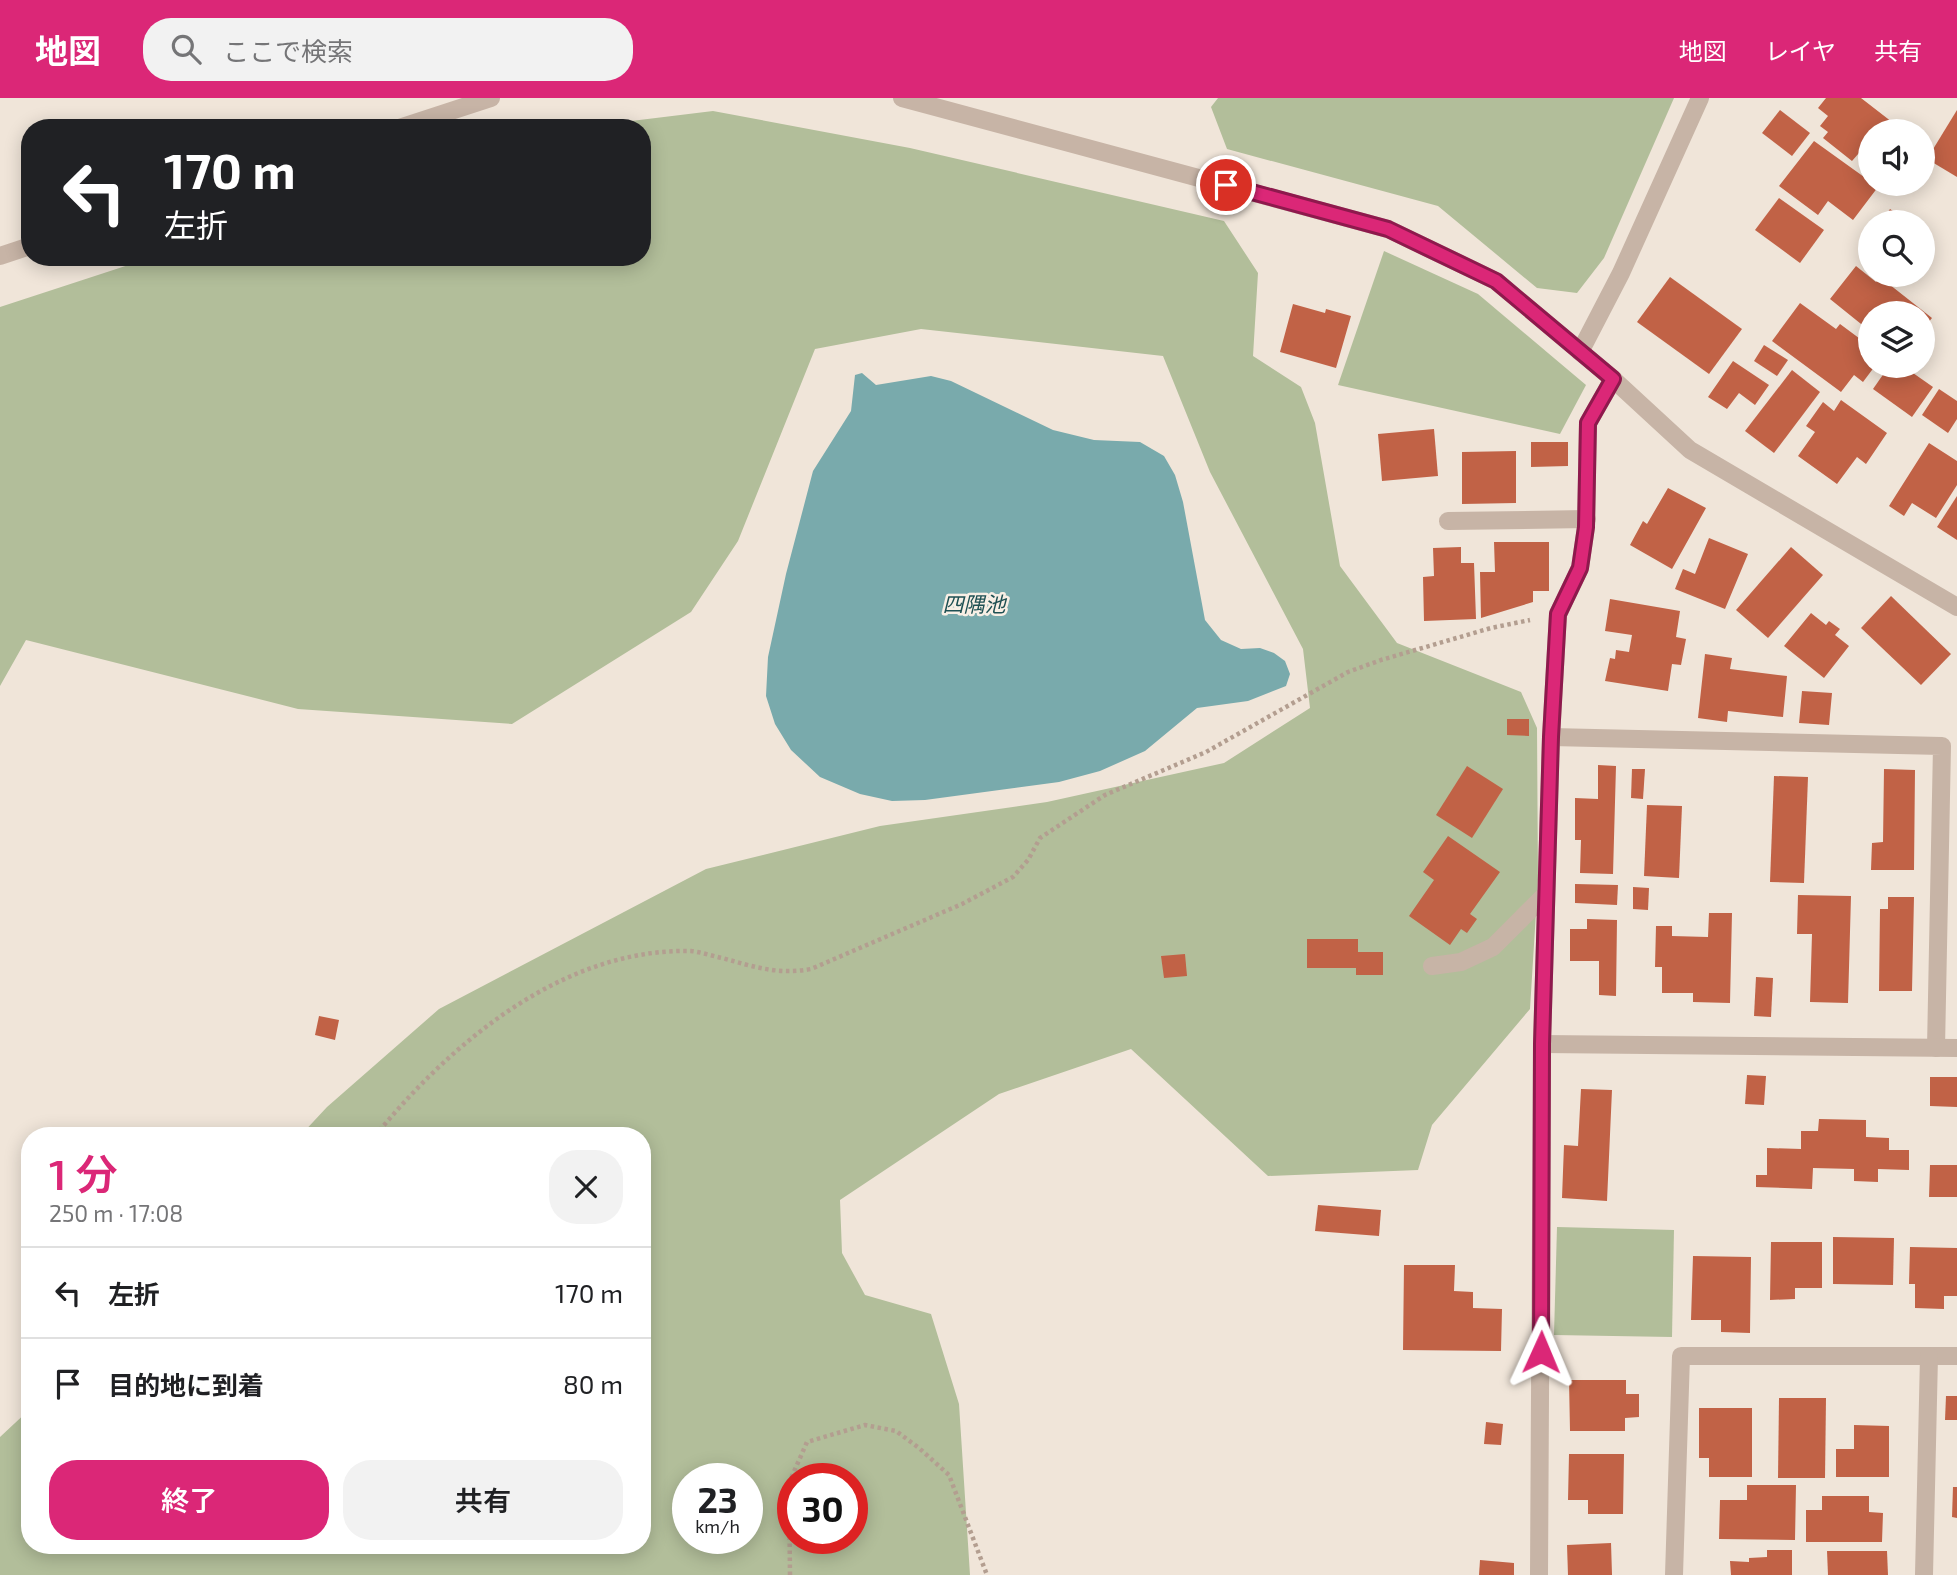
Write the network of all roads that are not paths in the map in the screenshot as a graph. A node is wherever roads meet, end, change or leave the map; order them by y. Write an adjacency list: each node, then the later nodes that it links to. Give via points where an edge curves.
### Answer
1 (491, 98): 4 (street)
2 (902, 98): 7 (street, via 1388,229 1496,281)
3 (1700, 98): 7 (street, via 1621,274)
4 (427, 119)
5 (21, 249): 6 (street)
6 (0, 256)
7 (1580, 352): 8 (street)
8 (1613, 379): 9 (street, via 1588,423); 11 (street, via 1690,450)
9 (1587, 519): 10 (street); 12 (street, via 1580,568 1558,614)
10 (1448, 521)
11 (1957, 607)
12 (1551, 737): 13 (street); 16 (street, via 1941,746)
13 (1546, 894): 14 (street, via 1493,947 1461,962); 15 (street)
14 (1432, 966)
15 (1542, 1044): 16 (street); 20 (street)
16 (1936, 1048): 17 (street)
17 (1957, 1048)
18 (1929, 1356): 19 (street); 21 (street, via 1681,1356); 22 (street)
19 (1957, 1356)
20 (1539, 1575)
21 (1675, 1575)
22 (1924, 1575)

